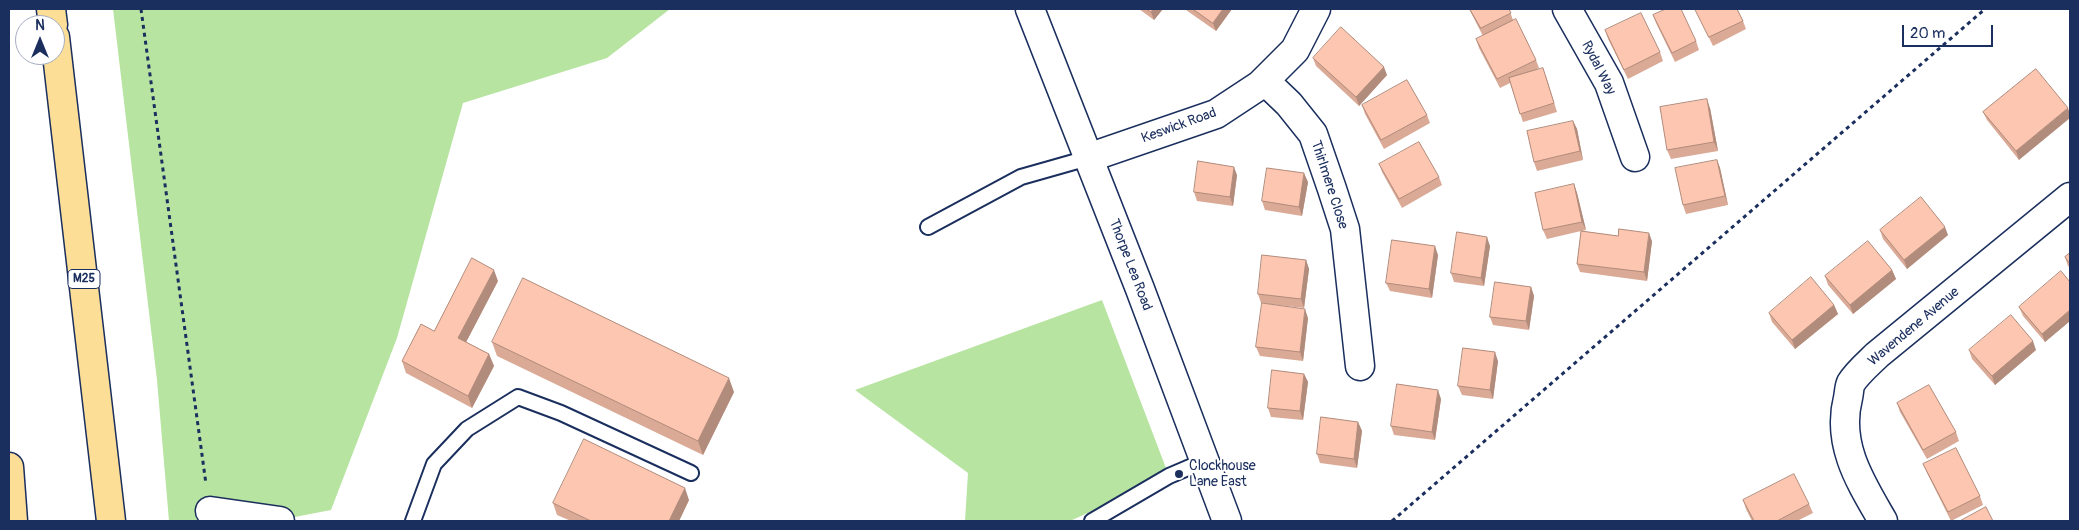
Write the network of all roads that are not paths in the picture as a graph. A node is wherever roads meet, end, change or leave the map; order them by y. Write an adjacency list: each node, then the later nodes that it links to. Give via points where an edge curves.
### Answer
1 (1030, 9): 7 (street, Thorpe Lea Road)
2 (1316, 9): 5 (street, Keswick Road, via 1295,50)
3 (1566, 9): 6 (street, Rydal Way, via 1609,83)
4 (58, 65): 16 (highway, M25)
5 (1265, 81): 7 (street, Keswick Road, via 1216,114); 10 (street, Thirlmere Close, via 1313,134 1332,189 1345,229)
6 (1635, 157)
7 (1088, 158): 9 (lane, via 1021,177); 11 (street, Thorpe Lea Road)
8 (2070, 197): 21 (street, Wavendene Avenue, via 1877,355 1851,383 1845,408 1844,434 1865,490)
9 (928, 227)
10 (1360, 366)
11 (1204, 461): 19 (lane, via 1169,476); 20 (street, Thorpe Lea Road)
12 (9, 467): 15 (highway)
13 (691, 473): 18 (lane, via 561,413 518,397 468,429 434,464)
14 (210, 511): 17 (street)
15 (13, 521)
16 (111, 521)
17 (280, 521)
18 (413, 521)
19 (1092, 521)
20 (1227, 521)
21 (1883, 521)

